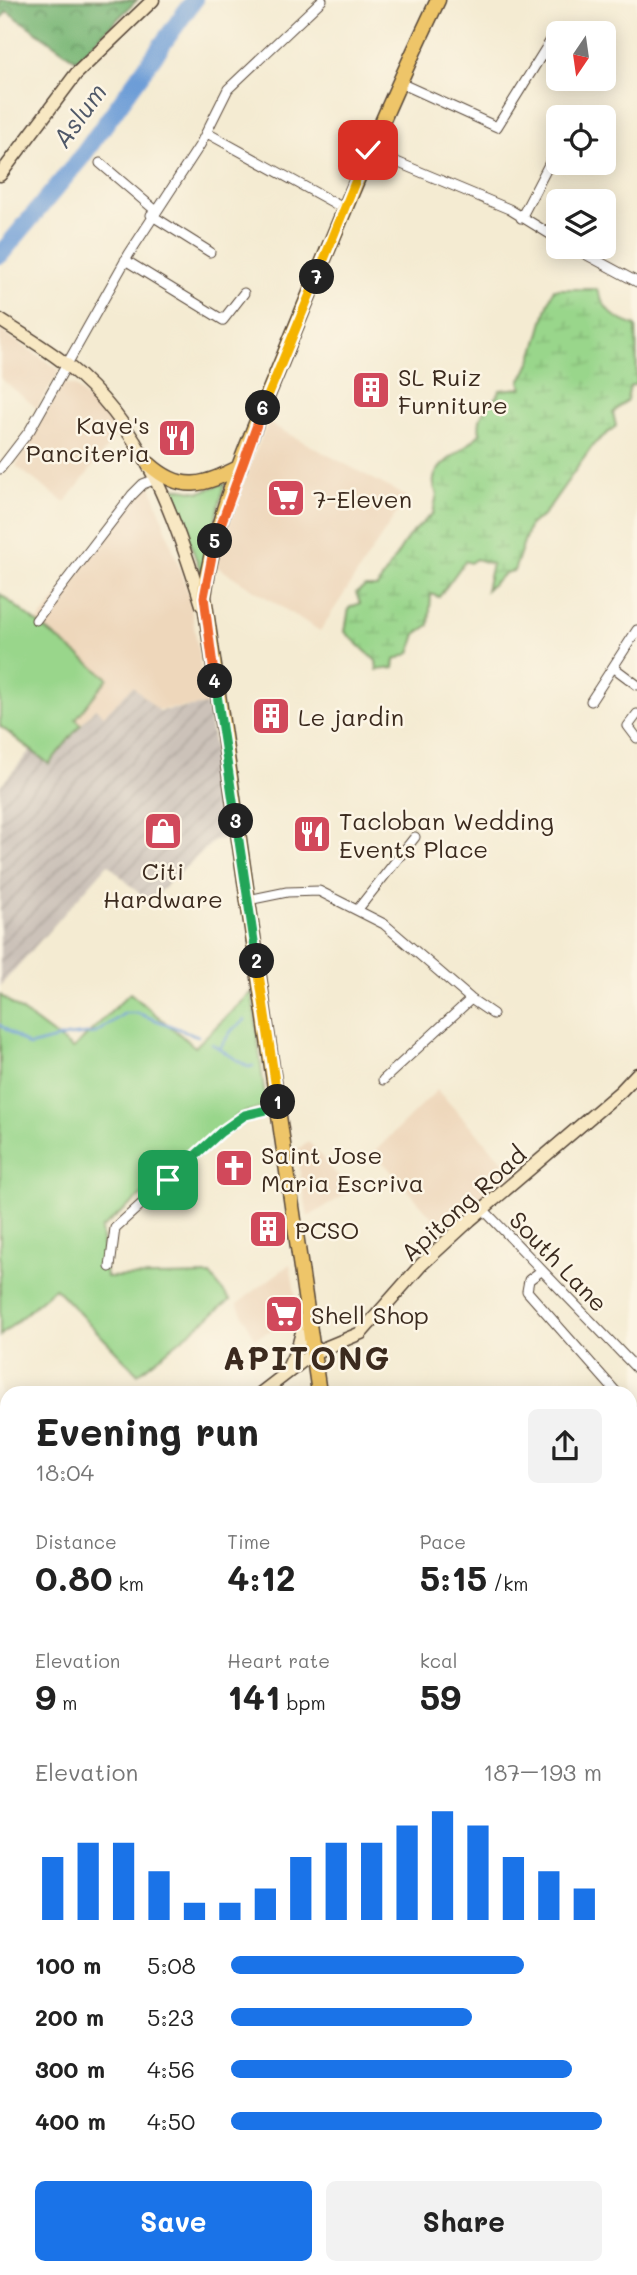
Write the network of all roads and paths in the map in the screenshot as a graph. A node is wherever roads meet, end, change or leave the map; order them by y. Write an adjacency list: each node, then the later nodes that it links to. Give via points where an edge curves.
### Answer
1 (153, 0): 10 (street, via 76,74)
2 (322, 0): 6 (street, via 229,89)
3 (438, 0): 5 (main road)
4 (546, 49): 5 (street, via 496,127)
5 (398, 82): 7 (main road)
6 (207, 133): 11 (street); 12 (street)
7 (368, 150): 11 (main road); 13 (street)
8 (100, 163): 12 (street)
9 (546, 170): 13 (street)
10 (0, 175)
11 (345, 209): 23 (main road)
12 (153, 212): 15 (street); 17 (street)
13 (521, 218): 14 (street)
14 (546, 232)
15 (210, 251)
16 (594, 259): 18 (street)
17 (125, 260): 19 (street, via 223,320); 21 (street)
18 (637, 282)
19 (244, 293)
20 (0, 320): 21 (street)
21 (67, 365): 22 (street, via 106,402); 24 (street, via 30,430)
22 (149, 464): 23 (main road, via 160,474 191,485); 25 (street)
23 (240, 467): 26 (main road, via 208,566)
24 (0, 469)
25 (156, 479): 26 (street, via 184,546); 27 (street, via 132,495)
26 (204, 612): 36 (main road)
27 (36, 620)
28 (637, 630): 29 (street)
29 (634, 643): 30 (street)
30 (613, 667): 31 (street); 32 (street)
31 (637, 685)
32 (591, 701)
33 (637, 714): 34 (street, via 628,726)
34 (637, 738)
35 (415, 837): 37 (street)
36 (248, 900): 37 (street, via 319,891); 42 (main road)
37 (358, 909): 38 (street, via 384,924)
38 (471, 999): 39 (street); 41 (street)
39 (493, 1014)
40 (637, 1074): 43 (street, Apitong Road)
41 (383, 1080)
42 (279, 1107): 44 (street, via 245,1115 221,1132 115,1228); 46 (main road)
43 (483, 1209): 45 (street, South Lane); 47 (street, Apitong Road, via 421,1265 361,1333)
44 (110, 1267)
45 (541, 1271): 48 (street, South Lane); 52 (street, via 529,1280 527,1291)
46 (307, 1313): 47 (main road); 49 (street, via 298,1347)
47 (313, 1353): 49 (street, Apitong Road); 51 (main road)
48 (637, 1369)
49 (282, 1378): 50 (street, Apitong Road)
50 (271, 1386)
51 (318, 1386)
52 (611, 1386)

